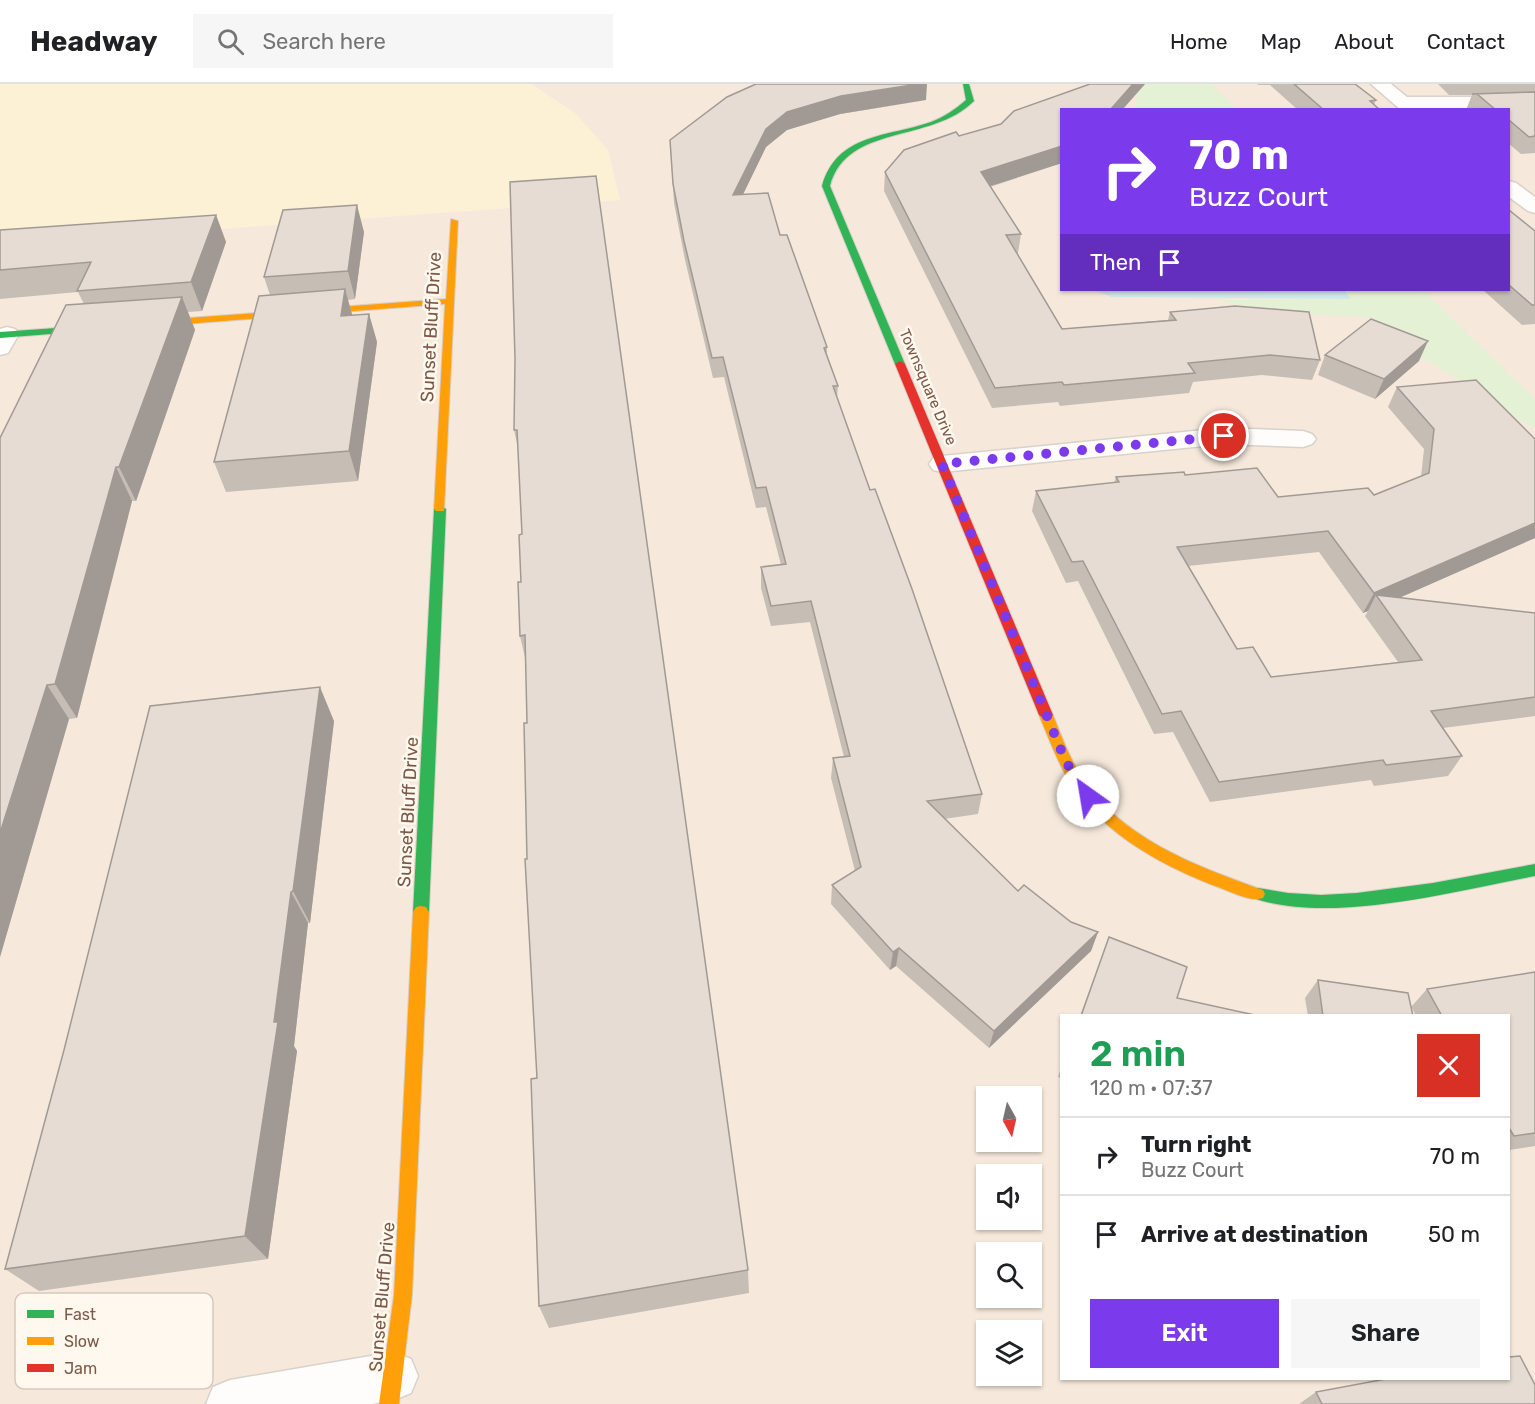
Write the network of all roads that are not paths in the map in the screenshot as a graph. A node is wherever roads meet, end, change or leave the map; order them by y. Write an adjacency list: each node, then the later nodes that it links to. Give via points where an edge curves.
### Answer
1 (966, 84): 13 (street, Townsquare Drive, via 970,102 962,111 925,127 855,147 838,157 828,170 826,186)
2 (1380, 84): 4 (street)
3 (1535, 102): 4 (street)
4 (1408, 106)
5 (1510, 188): 6 (street)
6 (1535, 207)
7 (454, 221): 8 (street, Sunset Bluff Drive)
8 (450, 302): 9 (street); 15 (street, Sunset Bluff Drive, via 403,1295)
9 (135, 325)
10 (112, 327): 11 (street)
11 (2, 339)
12 (1303, 439): 13 (street, via 1224,436)
13 (942, 464): 14 (street, Townsquare Drive, via 1066,762 1088,796 1158,853 1210,879 1269,897 1334,901)
14 (1535, 870)
15 (392, 1390): 16 (street)
16 (230, 1404)

